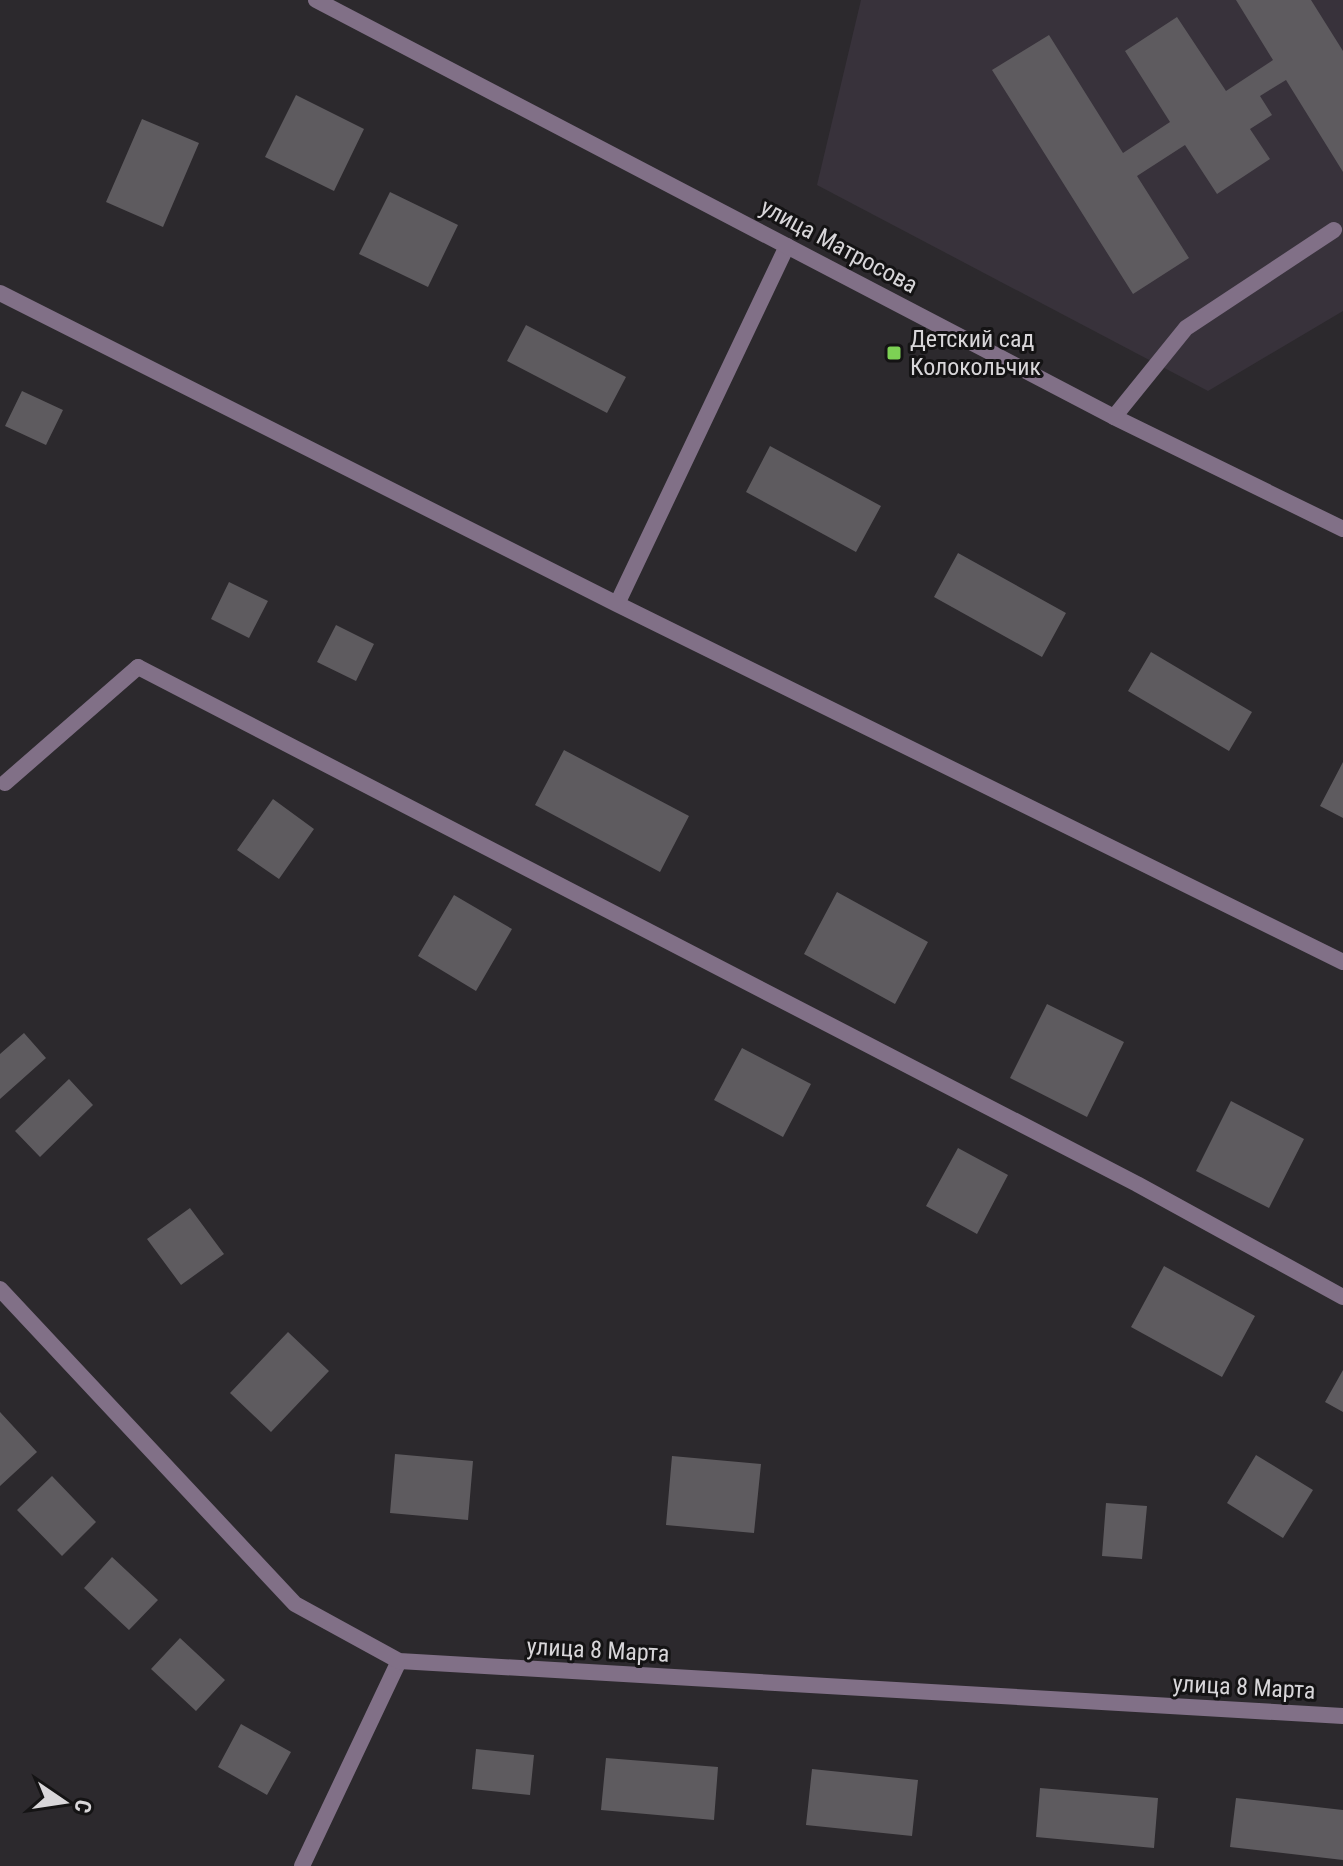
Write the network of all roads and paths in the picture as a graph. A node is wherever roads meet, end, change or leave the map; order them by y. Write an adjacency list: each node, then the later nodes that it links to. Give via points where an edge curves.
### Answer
1 (316, 0): 3 (street, улица Матросова)
2 (1334, 230): 5 (street, via 1186,328)
3 (787, 246): 5 (street, улица Матросова); 7 (street)
4 (0, 293): 7 (street)
5 (1114, 417): 6 (street, улица Матросова)
6 (1343, 529)
7 (617, 604): 9 (street)
8 (5, 783): 11 (street, via 138,667 1137,1184)
9 (1343, 962)
10 (0, 1289): 12 (street, улица 8 Марта, via 295,1604)
11 (1343, 1297)
12 (399, 1661): 13 (street, улица 8 Марта); 14 (street)
13 (1343, 1716)
14 (302, 1866)

